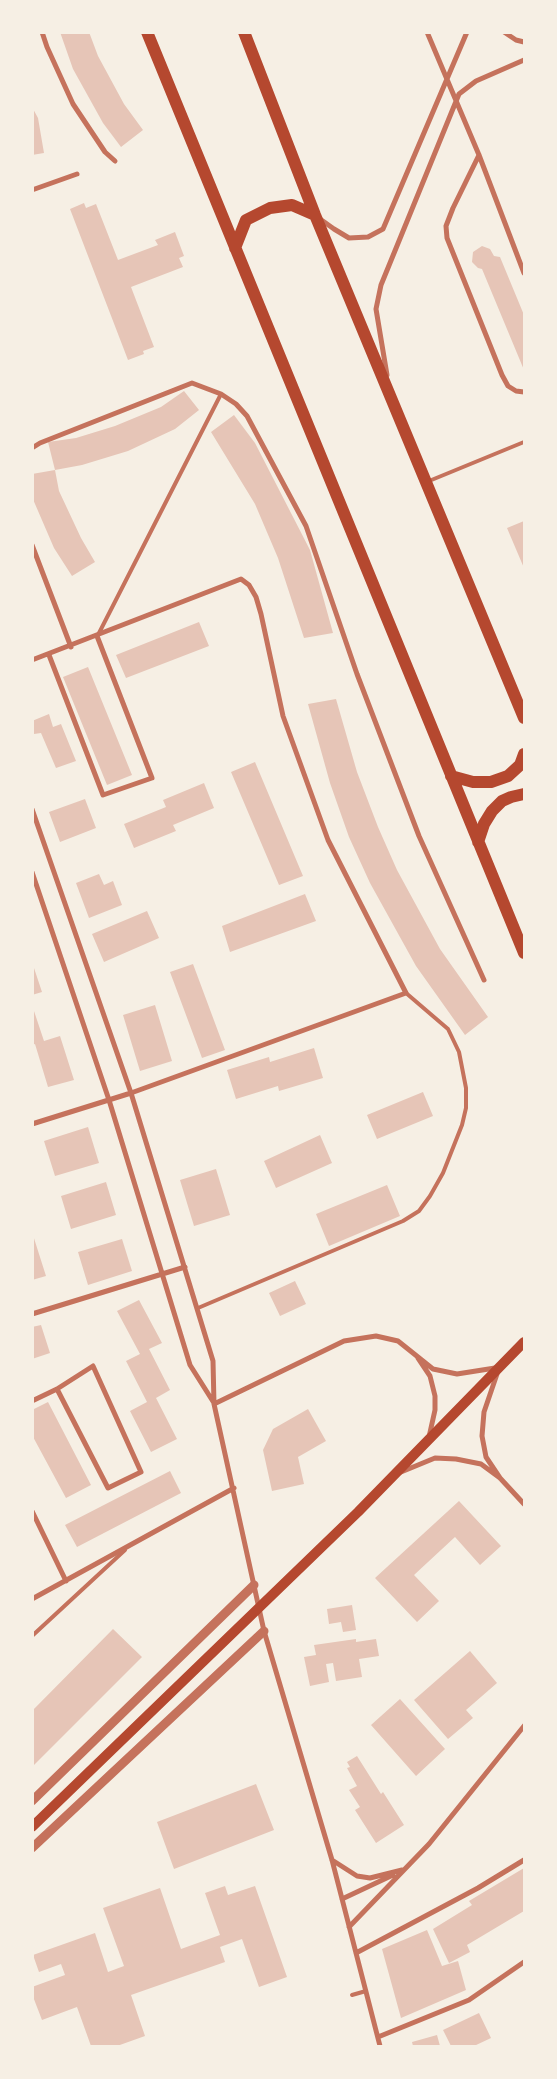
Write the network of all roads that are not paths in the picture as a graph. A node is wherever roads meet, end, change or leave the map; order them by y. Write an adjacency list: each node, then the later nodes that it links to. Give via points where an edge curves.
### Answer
1 (42, 32): 10 (street, via 74,104 105,152)
2 (147, 32): 14 (main road)
3 (244, 32): 13 (main road)
4 (427, 32): 9 (street)
5 (466, 32): 13 (street, via 383,229 368,238 349,238)
6 (504, 32): 7 (street)
7 (524, 42)
8 (524, 60): 18 (street, via 476,80 459,94 380,285 376,309)
9 (479, 155): 15 (street); 16 (street, via 446,226 447,238 502,375 508,386)
10 (115, 161)
11 (77, 174): 12 (street)
12 (32, 190)
13 (315, 214): 14 (main road, via 292,205 270,208 246,220); 18 (main road)
14 (235, 248): 29 (main road)
15 (524, 273)
16 (524, 392)
17 (221, 394): 20 (street, via 192,383); 23 (lane); 35 (street, via 248,416 306,526 357,674 419,836)
18 (390, 394): 21 (main road)
19 (524, 442): 21 (lane)
20 (32, 448)
21 (427, 482): 27 (main road)
22 (32, 545): 24 (street)
23 (97, 636): 24 (street); 25 (street, via 152,778 103,795); 36 (street, via 241,579 249,585 261,614 282,716 328,840)
24 (71, 646): 25 (street)
25 (49, 655): 26 (street)
26 (32, 660)
27 (524, 718)
28 (524, 754): 29 (main road, via 520,765 508,776 491,782 474,782)
29 (451, 776): 32 (main road)
30 (524, 794): 32 (main road, via 502,801 492,811)
31 (32, 809): 37 (street)
32 (478, 842): 34 (main road)
33 (32, 872): 38 (street)
34 (524, 954)
35 (484, 980)
36 (406, 993): 37 (street); 42 (lane, via 448,1030 460,1052 466,1088 462,1125 430,1196 419,1211 404,1221)
37 (131, 1093): 38 (street); 40 (street)
38 (109, 1100): 39 (street); 41 (street)
39 (32, 1124)
40 (185, 1267): 41 (street); 42 (street)
41 (162, 1274): 43 (street); 50 (street, via 190,1365)
42 (198, 1308): 50 (street, via 213,1361)
43 (32, 1314)
44 (524, 1338): 45 (main road)
45 (522, 1346): 47 (main road)
46 (415, 1353): 47 (street, via 433,1369 457,1374); 50 (street, via 398,1341 376,1336 344,1341); 51 (street, via 430,1376 435,1396)
47 (500, 1367): 51 (main road); 53 (street, via 484,1412 482,1436 486,1457)
48 (57, 1389): 48 (street, via 108,1488 142,1472 93,1366); 49 (street)
49 (32, 1401)
50 (214, 1404): 54 (street)
51 (428, 1441): 52 (main road)
52 (395, 1474): 53 (street, via 435,1458 456,1458 480,1464); 67 (main road)
53 (500, 1478): 55 (street)
54 (234, 1488): 57 (street); 59 (street)
55 (524, 1504)
56 (32, 1511): 58 (street)
57 (125, 1550): 58 (street); 62 (lane)
58 (66, 1581): 60 (street)
59 (254, 1584): 61 (street); 66 (street)
60 (32, 1599)
61 (264, 1632): 68 (street); 69 (street)
62 (32, 1636)
63 (524, 1721): 65 (street)
64 (524, 1726): 65 (street)
65 (519, 1731): 71 (street, via 429,1844)
66 (32, 1801)
67 (32, 1827)
68 (32, 1848)
69 (332, 1860): 71 (street, via 356,1876 370,1878); 72 (street)
70 (524, 1860): 74 (street)
71 (402, 1870): 72 (street); 73 (street)
72 (342, 1900): 73 (street)
73 (349, 1927): 74 (street)
74 (356, 1953): 76 (street)
75 (524, 1962): 78 (street, via 469,2000)
76 (366, 1991): 77 (lane); 78 (street)
77 (352, 1995)
78 (378, 2037): 79 (street)
79 (380, 2046)

